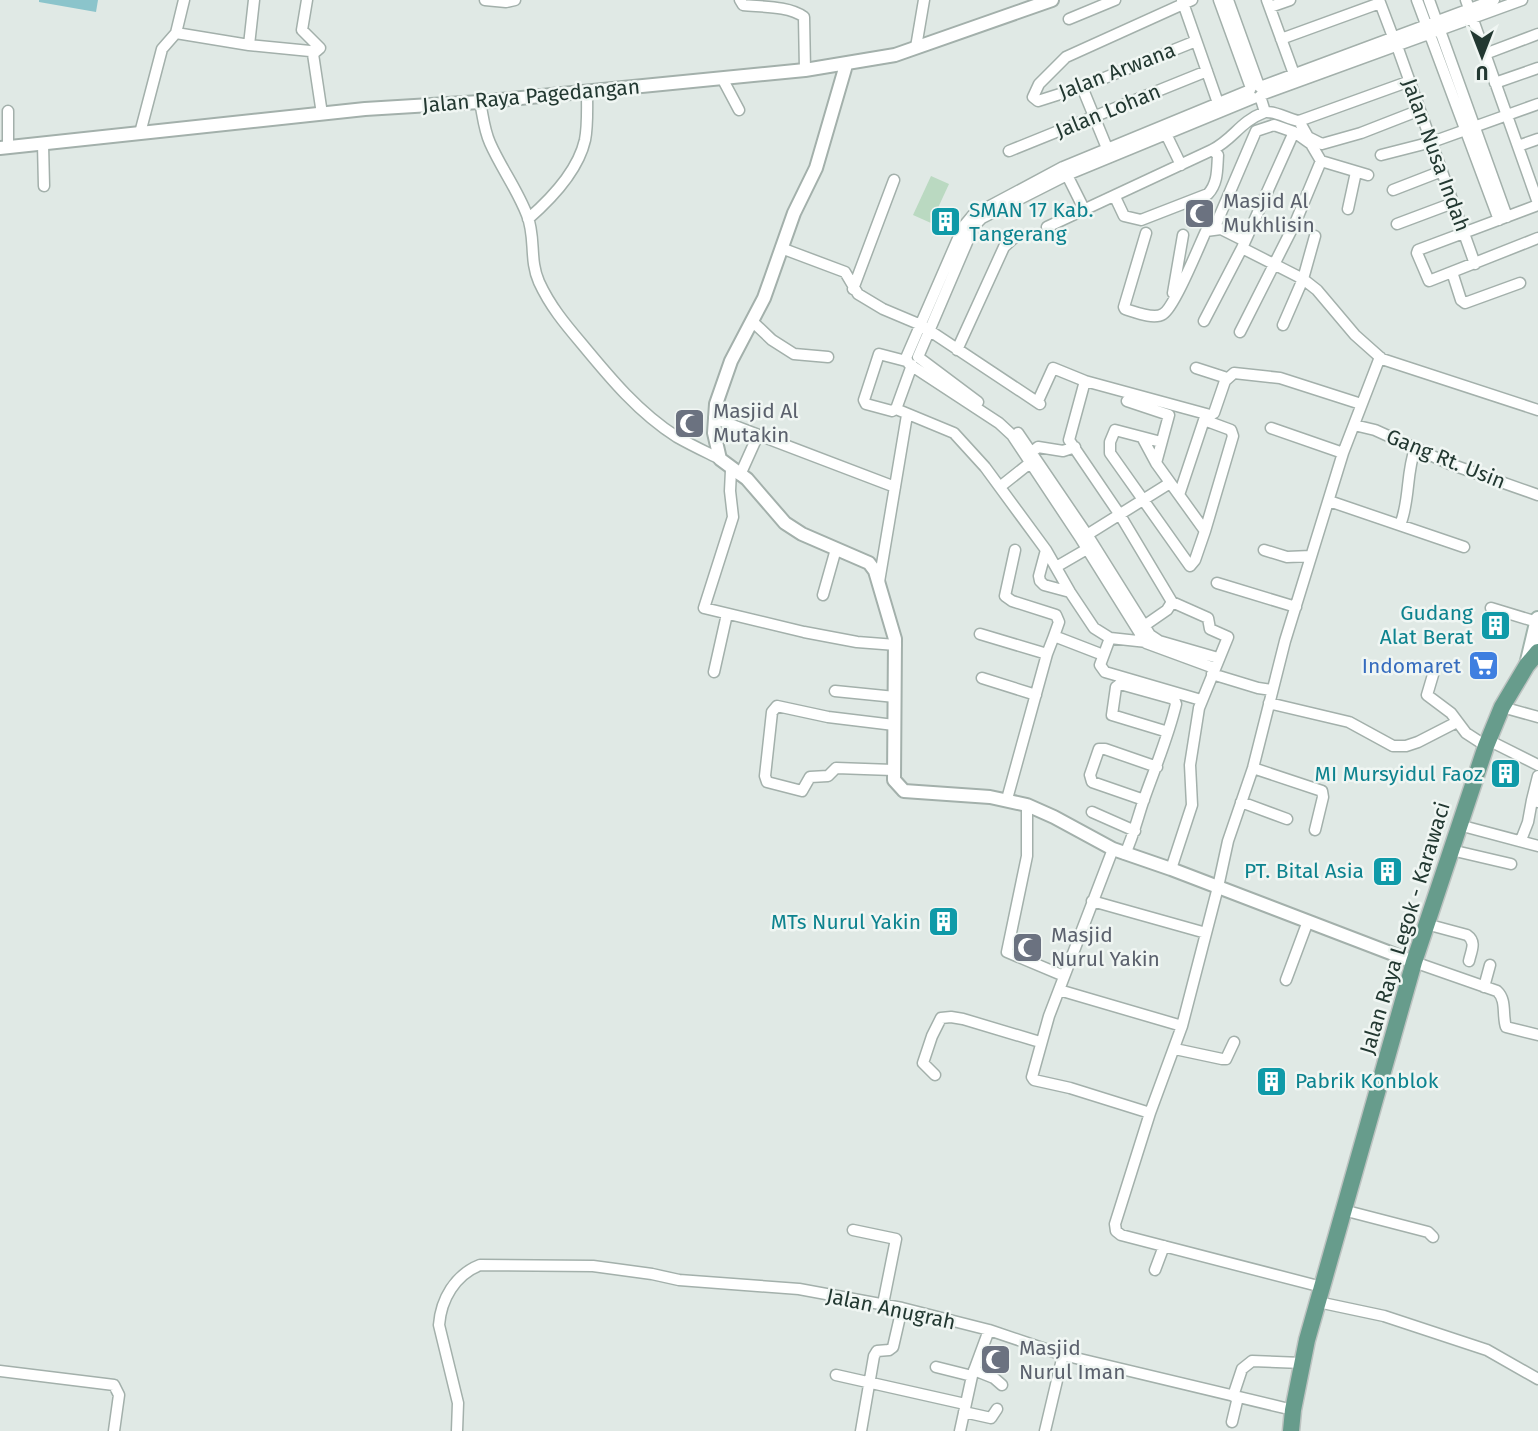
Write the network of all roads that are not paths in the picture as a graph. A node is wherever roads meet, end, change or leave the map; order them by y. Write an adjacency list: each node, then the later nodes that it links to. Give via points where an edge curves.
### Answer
1 (184, 0): 24 (street)
2 (254, 0): 29 (street)
3 (307, 0): 31 (street, via 302,30 320,48)
4 (485, 0): 5 (street)
5 (515, 0)
6 (924, 0): 30 (street)
7 (1052, 0): 30 (street, Jalan Raya Pagedangan)
8 (1115, 0): 22 (street)
9 (1219, 0): 43 (street)
10 (1228, 0): 43 (street)
11 (1290, 0): 20 (street)
12 (1418, 0): 23 (street)
13 (1429, 0): 23 (street)
14 (1494, 0): 21 (street)
15 (1522, 0): 21 (street)
16 (1186, 1): 27 (street); 41 (street, Jalan Arwana, via 1066,57 1039,84 1033,97 1038,101)
17 (741, 2): 19 (street)
18 (1379, 2): 26 (street); 28 (street, Jalan Nusa Indah)
19 (778, 4): 35 (street, via 804,17)
20 (1268, 4): 26 (street)
21 (1469, 9): 23 (street); 32 (street)
22 (1069, 19)
23 (1433, 28): 28 (street); 55 (street)
24 (176, 33): 29 (street); 57 (street, via 162,49)
25 (1538, 34): 32 (street)
26 (1281, 39): 37 (street)
27 (1196, 41): 36 (street); 41 (street, Jalan Arwana)
28 (1395, 42): 37 (street); 39 (street, Jalan Nusa Indah); 43 (street)
29 (249, 45): 31 (street)
30 (916, 47): 33 (street, Jalan Raya Pagedangan)
31 (313, 54): 51 (street)
32 (1485, 54): 40 (street)
33 (846, 65): 35 (street, Jalan Raya Pagedangan); 95 (street, via 816,169)
34 (1538, 68): 40 (street)
35 (806, 70): 38 (street, Jalan Raya Pagedangan)
36 (1207, 71): 45 (street); 53 (street, Jalan Lohan)
37 (1294, 74): 43 (street)
38 (722, 78): 42 (street, Jalan Raya Pagedangan); 47 (street)
39 (1410, 81): 48 (street, Jalan Nusa Indah); 54 (street)
40 (1495, 83): 52 (street)
41 (1082, 87): 53 (street)
42 (587, 91): 44 (street, Jalan Raya Pagedangan); 83 (street, via 580,154 555,195)
43 (1257, 92): 45 (street); 50 (street); 58 (street)
44 (480, 102): 51 (street, Jalan Raya Pagedangan); 83 (street, via 491,145)
45 (1218, 103): 66 (street)
46 (1538, 104): 52 (street)
47 (739, 110)
48 (1420, 110): 54 (street, via 1322,144 1308,137); 60 (street, Jalan Nusa Indah)
49 (8, 111): 63 (street)
50 (1265, 112): 54 (street); 64 (street, via 1250,117 1227,143)
51 (322, 114): 57 (street, Jalan Raya Pagedangan)
52 (1507, 115): 55 (street); 62 (street)
53 (1095, 117): 65 (street, Jalan Lohan); 66 (street)
54 (1299, 121)
55 (1470, 128): 60 (street); 84 (street)
56 (1294, 132): 68 (street, via 1311,144); 87 (street, via 1274,125 1256,131); 94 (street)
57 (140, 133): 61 (street, Jalan Raya Pagedangan)
58 (1166, 134): 66 (street); 69 (street)
59 (1538, 139): 62 (street)
60 (1432, 142): 67 (street); 71 (street, Jalan Nusa Indah)
61 (43, 144): 63 (street, Jalan Raya Pagedangan); 76 (street)
62 (1518, 146): 72 (street)
63 (4, 148)
64 (1212, 150): 69 (street); 78 (street, via 1218,155 1217,179 1208,194 1141,220 1124,216)
65 (1009, 151)
66 (1109, 153): 74 (street); 106 (street, via 1063,167 967,220)
67 (1381, 155)
68 (1321, 161): 70 (street); 96 (street)
69 (1181, 165): 78 (street)
70 (1356, 172): 73 (street); 82 (street)
71 (1442, 172): 77 (street); 79 (street, Jalan Nusa Indah)
72 (1533, 173): 80 (street)
73 (1368, 174)
74 (1067, 175): 81 (street); 106 (street, via 974,226)
75 (894, 180): 101 (street)
76 (44, 186)
77 (1393, 191)
78 (1115, 197): 81 (street)
79 (1453, 203): 85 (street); 89 (street, Jalan Nusa Indah)
80 (1538, 204): 84 (street)
81 (1084, 209): 86 (street)
82 (1348, 209)
83 (528, 219): 130 (street, via 532,261 554,310 615,384 651,418)
84 (1503, 219): 89 (street)
85 (1397, 224)
86 (1047, 227)
87 (1214, 229): 94 (street); 102 (street, via 1206,231)
88 (1146, 233): 102 (street, via 1124,307 1156,316 1166,313)
89 (1464, 233): 97 (street, Jalan Nusa Indah); 98 (street, via 1417,251 1429,281)
90 (1183, 235): 102 (street)
91 (1315, 236): 99 (street)
92 (1015, 237): 108 (street, via 1004,247)
93 (1538, 238): 97 (street)
94 (1244, 244): 96 (street); 104 (street)
95 (780, 248): 101 (street, via 845,272); 103 (street)
96 (1276, 264): 99 (street); 107 (street)
97 (1475, 264): 98 (street)
98 (1452, 272): 100 (street, via 1465,303)
99 (1303, 279): 105 (street); 110 (street)
100 (1520, 283)
101 (853, 289): 106 (street)
102 (1174, 301)
103 (752, 321): 109 (street, via 794,354); 120 (street, via 731,361)
104 (1204, 321)
105 (1283, 325)
106 (924, 328): 108 (street); 111 (street); 129 (street, via 918,359 1005,421 1019,434)
107 (1240, 332)
108 (957, 350): 114 (street, via 1039,403 1053,368)
109 (828, 357)
110 (1380, 357): 116 (street); 118 (street)
111 (909, 363): 117 (street); 117 (street, via 879,354 864,400); 129 (street, via 999,423)
112 (1196, 368): 113 (street)
113 (1227, 378): 114 (street, via 1210,415); 116 (street, via 1243,372 1280,377)
114 (1085, 381): 126 (street, via 1069,436)
115 (1127, 401): 125 (street, via 1169,415)
116 (1361, 404): 121 (street)
117 (896, 409): 119 (street)
118 (1538, 410)
119 (907, 415): 134 (street, via 954,433); 135 (street)
120 (714, 418): 123 (street); 130 (street)
121 (1354, 425): 127 (street, Gang Rt. Usin); 128 (street)
122 (1270, 428): 128 (street)
123 (758, 435): 132 (street); 135 (street)
124 (1142, 437): 125 (street); 131 (street); 138 (street, via 1115,430 1110,453)
125 (1161, 442): 131 (street)
126 (1075, 447): 129 (street, via 1063,451 1038,447); 140 (street)
127 (1415, 449): 137 (street, Gang Rt. Usin); 141 (street)
128 (1343, 453): 139 (street)
129 (1032, 458): 134 (street); 143 (street)
130 (720, 459): 132 (street)
131 (1156, 463): 133 (street)
132 (736, 472): 145 (street, via 785,523); 159 (street, via 730,491 733,517 704,606)
133 (1170, 483): 136 (street); 138 (street)
134 (1001, 486): 149 (street)
135 (895, 487): 152 (street)
136 (1179, 495): 142 (street); 142 (street, via 1204,420 1231,430)
137 (1538, 495)
138 (1143, 500): 140 (street); 142 (street, via 1190,566)
139 (1329, 501): 141 (street); 150 (street)
140 (1120, 515): 143 (street); 156 (street)
141 (1400, 525): 144 (street)
142 (1205, 531)
143 (1084, 537): 146 (street); 161 (street)
144 (1464, 547)
145 (836, 549): 152 (street, via 869,563); 155 (street)
146 (1087, 549): 151 (street); 161 (street)
147 (1015, 550): 163 (street, via 1004,596 1056,615)
148 (1264, 550): 150 (street, via 1287,557)
149 (1046, 551): 151 (street); 154 (street, via 1040,582)
150 (1311, 556): 157 (street)
151 (1056, 567): 154 (street)
152 (879, 582): 166 (street)
153 (1217, 583): 157 (street)
154 (1070, 593): 164 (street, via 1094,628)
155 (823, 594)
156 (1172, 602): 161 (street); 171 (street, via 1208,618 1210,629 1227,636)
157 (1296, 607): 175 (street)
158 (1491, 608): 160 (street)
159 (727, 614): 166 (street, via 858,642); 173 (street)
160 (1538, 621): 170 (main road)
161 (1140, 628): 165 (street)
162 (980, 634): 169 (street)
163 (1055, 636): 168 (street); 169 (street)
164 (1110, 638): 165 (street); 179 (street, via 1100,664 1105,672)
165 (1150, 641): 171 (street)
166 (896, 645): 178 (street)
167 (1538, 652): 170 (main road, Jalan Raya Legok - Karawaci)
168 (1098, 653)
169 (1047, 654): 177 (street)
170 (1527, 665): 181 (main road, Jalan Raya Legok - Karawaci)
171 (1214, 667): 175 (street); 179 (street)
172 (1436, 668): 183 (street, via 1427,695)
173 (713, 672)
174 (982, 678): 177 (street)
175 (1272, 690): 180 (street)
176 (835, 691): 178 (street)
177 (1036, 695): 192 (street)
178 (895, 697): 184 (street)
179 (1201, 701): 207 (street, via 1190,765 1192,805)
180 (1269, 703): 183 (street, via 1349,722 1393,746 1418,742); 189 (street)
181 (1502, 708): 182 (street); 186 (main road, Jalan Raya Legok - Karawaci)
182 (1538, 717)
183 (1457, 722): 186 (street, via 1466,733)
184 (894, 725): 190 (street); 190 (street, via 778,706 772,712 765,776 772,784 802,790 810,777 828,776 835,768)
185 (1168, 732): 185 (street, via 1112,715 1116,687 1120,684 1174,699); 188 (street)
186 (1487, 743): 187 (street); 199 (main road, Jalan Raya Legok - Karawaci)
187 (1538, 765)
188 (1157, 767): 193 (street); 193 (street, via 1099,749 1092,782)
189 (1253, 768): 195 (street); 200 (street, via 1322,791)
190 (893, 770): 192 (street, via 894,780 904,791)
191 (1538, 776): 194 (street)
192 (1007, 799): 196 (street)
193 (1144, 800): 201 (street)
194 (1535, 801): 202 (street)
195 (1241, 802): 198 (street); 208 (street)
196 (1027, 805): 205 (street); 216 (street, via 1027,856 1007,952)
197 (1092, 812): 201 (street)
198 (1287, 819)
199 (1459, 825): 202 (street); 204 (main road, Jalan Raya Legok - Karawaci)
200 (1315, 830)
201 (1135, 831): 205 (street)
202 (1521, 840): 203 (street)
203 (1538, 845)
204 (1451, 850): 206 (street); 211 (main road, Jalan Raya Legok - Karawaci)
205 (1119, 851): 207 (street); 209 (street)
206 (1511, 864)
207 (1171, 869): 208 (street)
208 (1219, 887): 210 (street); 212 (street)
209 (1092, 901): 212 (street); 216 (street)
210 (1308, 921): 214 (street); 217 (street)
211 (1426, 924): 213 (street, via 1472,939); 214 (main road, Jalan Raya Legok - Karawaci)
212 (1206, 933): 220 (street)
213 (1469, 961)
214 (1414, 962): 218 (street); 227 (main road, Jalan Raya Legok - Karawaci)
215 (1490, 965): 218 (street)
216 (1064, 976): 219 (street)
217 (1286, 981)
218 (1484, 987): 221 (street, via 1501,995 1506,1027)
219 (1059, 990): 220 (street); 222 (street)
220 (1182, 1026): 224 (street)
221 (1538, 1035)
222 (1040, 1042): 225 (street, via 963,1019 941,1018 923,1063); 226 (street, via 1034,1080)
223 (1234, 1042): 224 (street, via 1226,1059)
224 (1175, 1049): 226 (street)
225 (935, 1075)
226 (1150, 1113): 230 (street, via 1115,1224 1121,1235)
227 (1343, 1210): 229 (street); 232 (main road, Jalan Raya Legok - Karawaci)
228 (853, 1230): 233 (street, via 896,1240)
229 (1433, 1237)
230 (1164, 1245): 231 (street); 232 (street)
231 (1155, 1270)
232 (1320, 1295): 237 (main road, Jalan Raya Legok - Karawaci); 242 (street, via 1487,1350)
233 (883, 1304): 234 (street, Jalan Anugrah); 251 (street, Jalan Anugrah, via 799,1289 679,1280 593,1266 480,1265 465,1273 441,1307 439,1325 458,1403)
234 (902, 1308): 235 (street, Jalan Anugrah); 243 (street, via 893,1347 877,1351)
235 (989, 1330): 236 (street, Jalan Anugrah); 240 (street)
236 (1063, 1355): 245 (street, Jalan Anugrah); 254 (street)
237 (1302, 1363): 245 (street, via 1252,1361 1242,1369); 248 (main road, Jalan Raya Legok - Karawaci)
238 (936, 1367): 240 (street)
239 (0, 1371): 250 (street, via 114,1385 119,1395)
240 (973, 1373): 244 (street); 246 (street)
241 (836, 1375): 243 (street)
242 (1538, 1379)
243 (869, 1381): 246 (street); 252 (street)
244 (1002, 1384)
245 (1236, 1396): 248 (street, Jalan Anugrah); 249 (street)
246 (964, 1408): 247 (street, via 992,1418); 253 (street)
247 (997, 1409)
248 (1293, 1410): 255 (main road, Jalan Raya Legok - Karawaci)
249 (1231, 1422)
250 (114, 1431)
251 (457, 1431)
252 (861, 1431)
253 (960, 1431)
254 (1045, 1431)
255 (1291, 1431)

